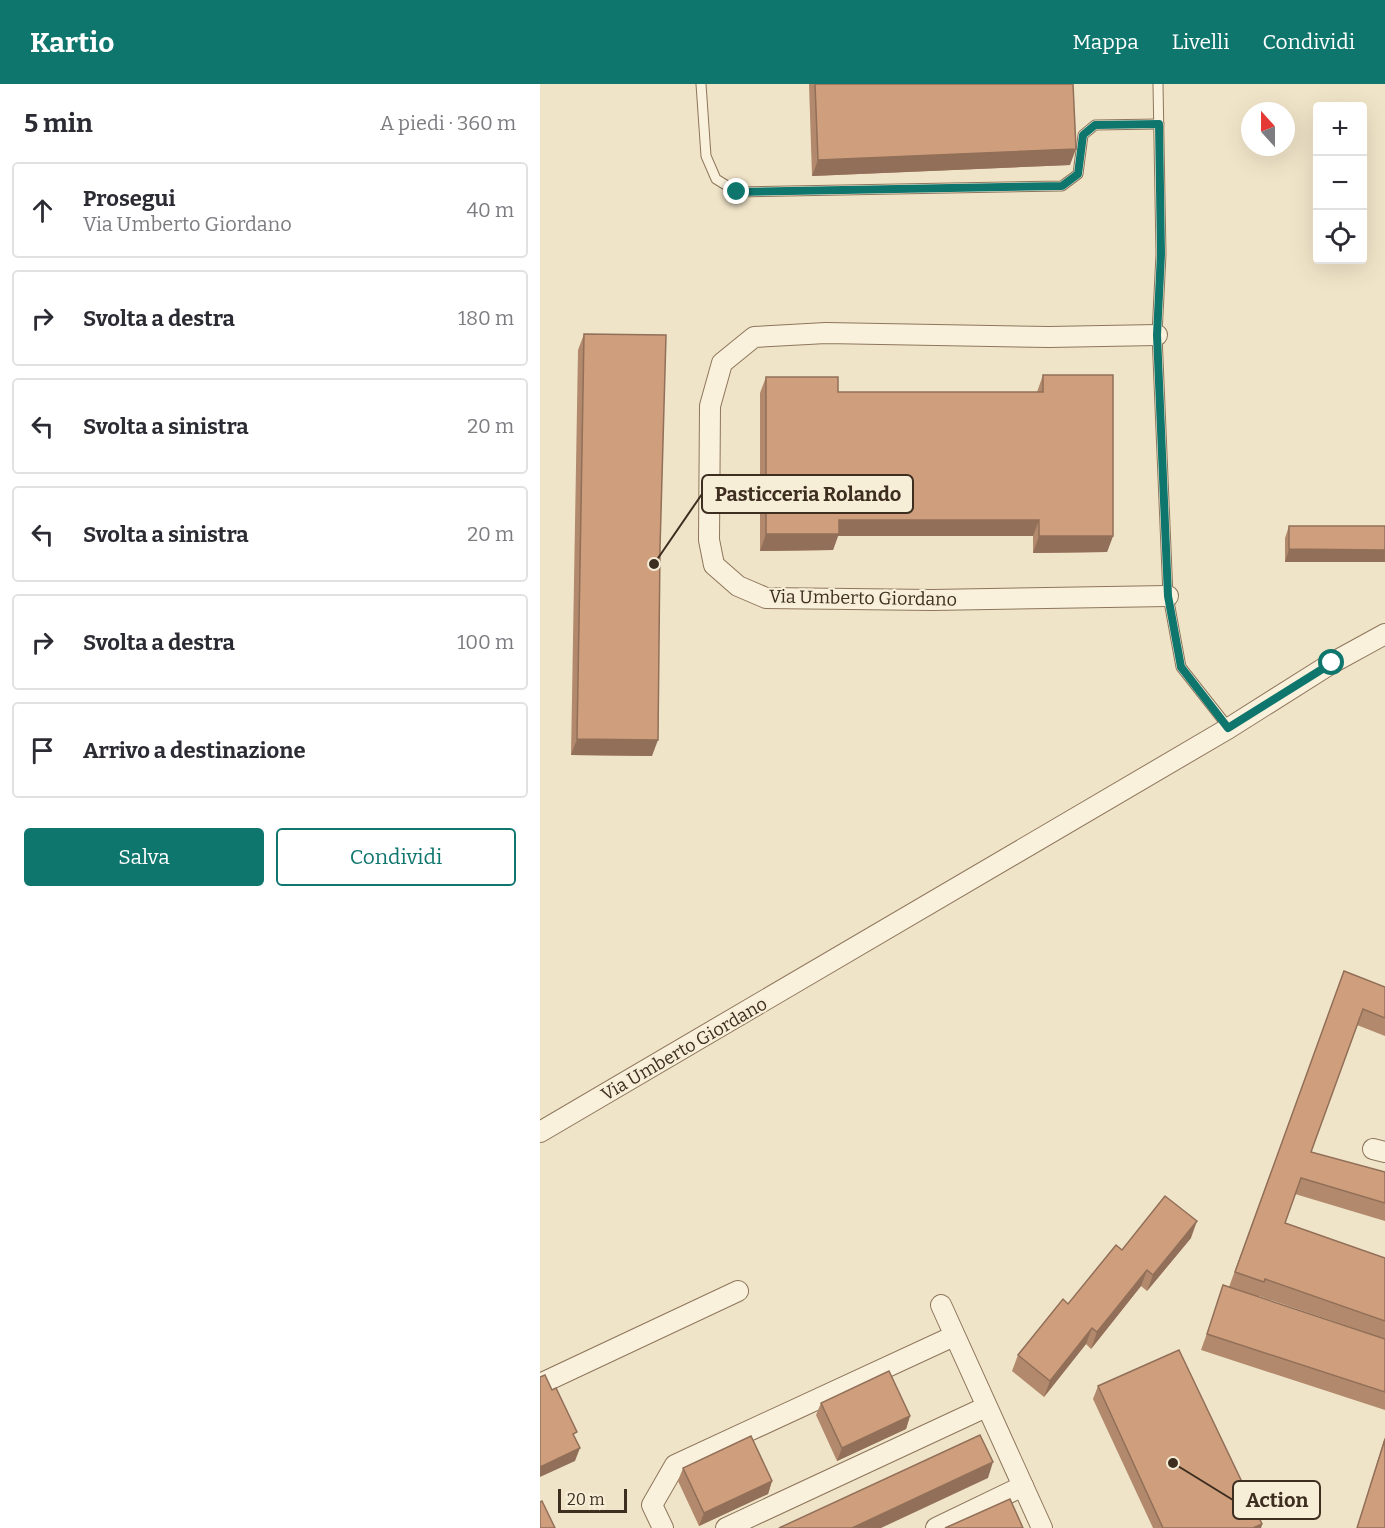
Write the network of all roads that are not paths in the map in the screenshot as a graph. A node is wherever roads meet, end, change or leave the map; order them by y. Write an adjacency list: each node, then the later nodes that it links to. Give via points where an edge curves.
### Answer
1 (701, 84): 3 (lane, via 706,156 716,179 737,192 1062,186 1078,174 1083,135 1095,125)
2 (1158, 84): 3 (lane)
3 (1159, 124): 4 (lane, via 1161,254)
4 (1157, 335): 5 (lane); 5 (street, Via Umberto Giordano, via 826,333 754,337 722,363 710,406 709,540 714,565 738,586 766,598)
5 (1168, 596): 7 (lane, via 1181,667)
6 (1385, 634): 7 (street, Via Umberto Giordano)
7 (1228, 728): 8 (street, Via Umberto Giordano)
8 (540, 1132)
9 (738, 1291): 12 (street)
10 (941, 1305): 11 (street)
11 (954, 1336): 13 (street); 15 (street, via 675,1464 652,1505)
12 (540, 1384)
13 (986, 1407): 14 (street); 16 (street)
14 (1023, 1486): 17 (street); 18 (street)
15 (663, 1528)
16 (726, 1528)
17 (936, 1528)
18 (1042, 1528)

